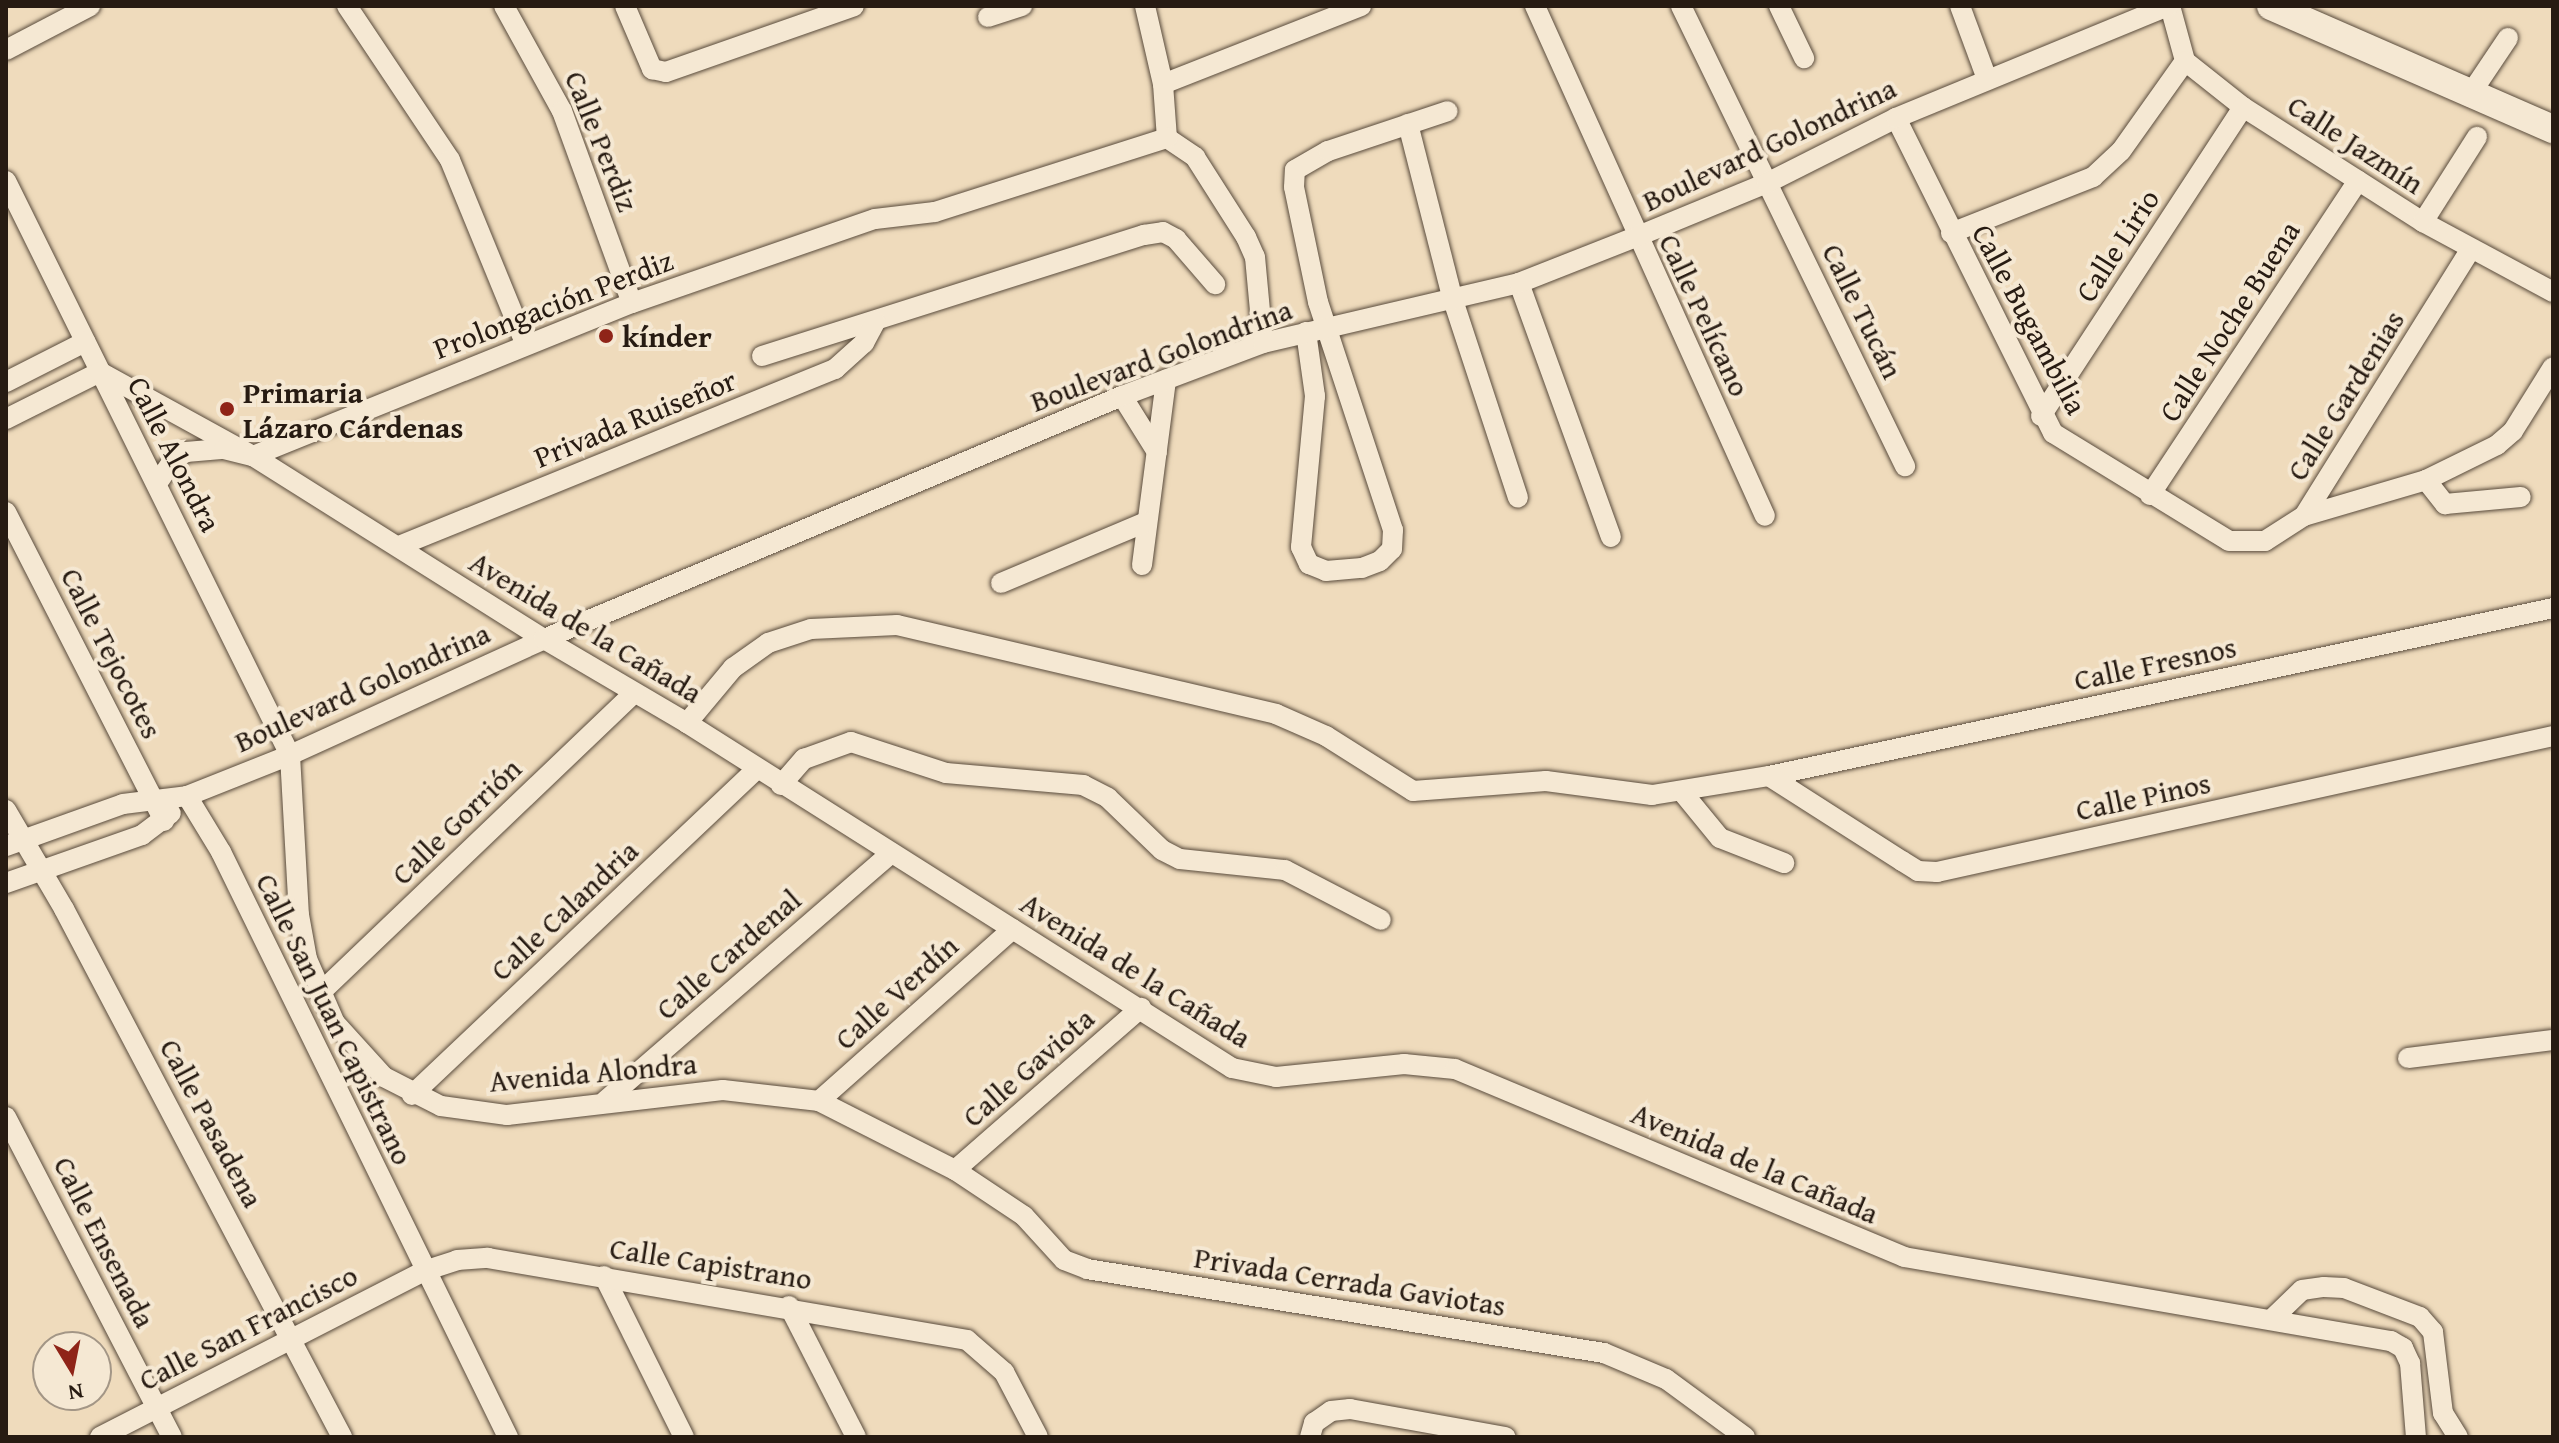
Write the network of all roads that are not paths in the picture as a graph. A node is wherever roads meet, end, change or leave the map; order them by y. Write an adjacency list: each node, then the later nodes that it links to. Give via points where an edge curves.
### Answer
1 (90, 6): 18 (street)
2 (347, 6): 46 (street, via 450,160)
3 (504, 6): 42 (street, Calle Perdiz, via 562,111)
4 (625, 6): 5 (street, via 652,69 666,72)
5 (854, 6)
6 (1022, 6): 16 (street)
7 (1145, 6): 22 (street)
8 (1361, 6): 15 (street)
9 (1535, 6): 36 (street, Calle Pelícano)
10 (1681, 6): 33 (street, Calle Tucán)
11 (1779, 6): 19 (street)
12 (1960, 6): 21 (street)
13 (2169, 6): 20 (street); 21 (street, Boulevard Golondrina)
14 (2271, 6): 23 (street)
15 (1332, 11): 22 (street)
16 (988, 17)
17 (2508, 38): 23 (street)
18 (6, 50)
19 (1804, 58)
20 (2185, 61): 24 (street, Calle Jazmín); 35 (street, via 2121,151 2093,177)
21 (1987, 79): 26 (street, Boulevard Golondrina)
22 (1163, 84): 29 (street)
23 (2469, 96): 28 (street)
24 (2243, 107): 32 (street, Calle Jazmín); 54 (street, Calle Lirio)
25 (1448, 111): 27 (street)
26 (1896, 118): 33 (street, Boulevard Golondrina); 35 (street, Calle Bugambilia)
27 (1408, 124): 41 (street); 44 (street, via 1308,159 1295,170)
28 (2553, 129)
29 (1166, 131): 42 (street, Prolongación Perdiz, via 935,212 893,215); 47 (street, via 1195,157 1246,237 1255,257)
30 (2477, 137): 34 (street)
31 (6, 181): 45 (street, Calle Alondra)
32 (2358, 181): 34 (street, Calle Jazmín); 61 (street, Calle Noche Buena)
33 (1767, 183): 36 (street, Boulevard Golondrina); 58 (street, Calle Tucán)
34 (2423, 222): 37 (street, Calle Jazmín)
35 (1951, 233): 54 (street, Calle Bugambilia)
36 (1636, 237): 38 (street, Boulevard Golondrina); 65 (street, Calle Pelícano)
37 (2471, 249): 40 (street, Calle Jazmín); 66 (street, Calle Gardenias)
38 (1519, 283): 41 (street, Boulevard Golondrina); 68 (street)
39 (1215, 284): 43 (street, via 1163,232)
40 (2552, 289)
41 (1453, 300): 44 (street, Boulevard Golondrina); 63 (street)
42 (632, 303): 46 (street, Prolongación Perdiz)
43 (875, 322): 48 (street); 70 (street, Privada Ruiseñor, via 864,343 835,369)
44 (1316, 330): 44 (street, via 1301,547 1309,564 1326,571 1362,568 1392,549 1393,530); 47 (street, Boulevard Golondrina)
45 (85, 342): 50 (street, Calle Alondra); 52 (street)
46 (525, 343): 57 (street, Prolongación Perdiz)
47 (1263, 343): 51 (street, Boulevard Golondrina)
48 (762, 356)
49 (2553, 367): 59 (street, via 2513,431)
50 (100, 372): 55 (street); 57 (street, Avenida de la Cañada); 60 (street, Calle Alondra)
51 (1166, 380): 53 (street, Boulevard Golondrina); 56 (street)
52 (6, 382)
53 (1122, 396): 56 (street); 74 (street, Boulevard Golondrina)
54 (2041, 416): 61 (street, Calle Bugambilia, via 2066,445)
55 (6, 419)
56 (1157, 452): 67 (street)
57 (253, 456): 60 (street, via 224,449 186,452); 70 (street, Avenida de la Cañada)
58 (1905, 466)
59 (2426, 480): 62 (street, via 2445,504); 66 (street)
60 (158, 482): 78 (street, Calle Alondra)
61 (2150, 495): 69 (street, Calle Bugambilia, via 2229,541)
62 (2521, 497)
63 (1518, 498)
64 (6, 512): 84 (street, Calle Tejocotes)
65 (1765, 516)
66 (2304, 516): 69 (street, Calle Gardenias, via 2273,537)
67 (1146, 522): 71 (street); 72 (street)
68 (1611, 537)
69 (2246, 544)
70 (399, 546): 74 (street, Avenida de la Cañada)
71 (1142, 565)
72 (1001, 583)
73 (2553, 608): 80 (street, Calle Fresnos)
74 (544, 639): 75 (street, Avenida de la Cañada); 78 (street, Boulevard Golondrina)
75 (634, 693): 76 (street, Avenida de la Cañada); 94 (street, Calle Gorrión)
76 (687, 723): 79 (street, Avenida de la Cañada); 82 (street, Calle Fresnos, via 733,668 768,643 811,629 897,625 1276,714 1326,736 1413,791 1546,781 1652,795)
77 (2553, 736): 80 (street, Calle Pinos, via 1937,872 1918,871)
78 (290, 755): 83 (street, Boulevard Golondrina); 94 (street, Avenida Alondra, via 299,915)
79 (756, 770): 81 (street, Avenida de la Cañada); 98 (street, Calle Calandria)
80 (1769, 776): 82 (street, Calle Fresnos)
81 (781, 785): 88 (street, Avenida de la Cañada); 92 (street, via 804,759 851,742 946,773 1083,785 1108,798 1162,850 1180,859 1285,870)
82 (1683, 793): 89 (street, via 1720,838)
83 (187, 796): 84 (street, Boulevard Golondrina); 86 (street, Boulevard Golondrina); 103 (street, Calle San Juan Capistrano, via 227,865)
84 (153, 797): 86 (street, Calle Tejocotes); 87 (street, Boulevard Golondrina)
85 (6, 810): 87 (street, Calle Pasadena)
86 (164, 821): 90 (street, Boulevard Golondrina, via 142,835)
87 (14, 843): 90 (street, Calle Pasadena)
88 (891, 853): 93 (street, Avenida de la Cañada); 99 (street, Calle Cardenal)
89 (1784, 863)
90 (42, 871): 91 (street, Boulevard Golondrina); 107 (street, Calle Pasadena)
91 (6, 883)
92 (1381, 920)
93 (1013, 929): 95 (street, Avenida de la Cañada); 100 (street, Calle Verdín)
94 (320, 993): 98 (street, Avenida Alondra, via 356,1051)
95 (1141, 1008): 102 (street, Calle Gaviota); 106 (street, Avenida de la Cañada, via 1212,1056 1253,1076 1404,1064 1455,1069 1904,1257)
96 (2553, 1040): 97 (street)
97 (2408, 1058)
98 (412, 1095): 99 (street, Avenida Alondra, via 469,1112 507,1115)
99 (605, 1101): 100 (street, Avenida Alondra, via 723,1090)
100 (819, 1101): 102 (street, Avenida Alondra)
101 (6, 1117): 110 (street, Calle Ensenada)
102 (955, 1170): 120 (street, Privada Cerrada Gaviotas, via 1024,1216 1064,1260 1087,1269 1604,1353 1666,1379)
103 (424, 1271): 104 (street, Calle Capistrano, via 488,1258); 107 (street, Calle San Francisco); 115 (street, Calle San Juan Capistrano)
104 (604, 1276): 105 (street, Calle Capistrano); 116 (street)
105 (789, 1306): 117 (street); 118 (street, Calle Capistrano, via 942,1334 986,1352 1004,1372)
106 (2273, 1318): 108 (street, via 2302,1290 2324,1287 2400,1307 2420,1317 2433,1332 2439,1353); 109 (street, Avenida de la Cañada, via 2391,1341 2403,1348)
107 (293, 1338): 110 (street, Calle San Francisco); 114 (street, Calle Pasadena)
108 (2438, 1390): 109 (street); 122 (street, via 2443,1413)
109 (2416, 1392): 121 (street, Avenida de la Cañada)
110 (157, 1408): 112 (street, Calle San Francisco); 113 (street, Calle Ensenada)
111 (1312, 1430): 119 (street, via 1331,1411 1350,1409)
112 (100, 1437)
113 (172, 1437)
114 (342, 1437)
115 (508, 1437)
116 (684, 1437)
117 (856, 1437)
118 (1038, 1437)
119 (1505, 1437)
120 (1745, 1437)
121 (2416, 1437)
122 (2458, 1437)

